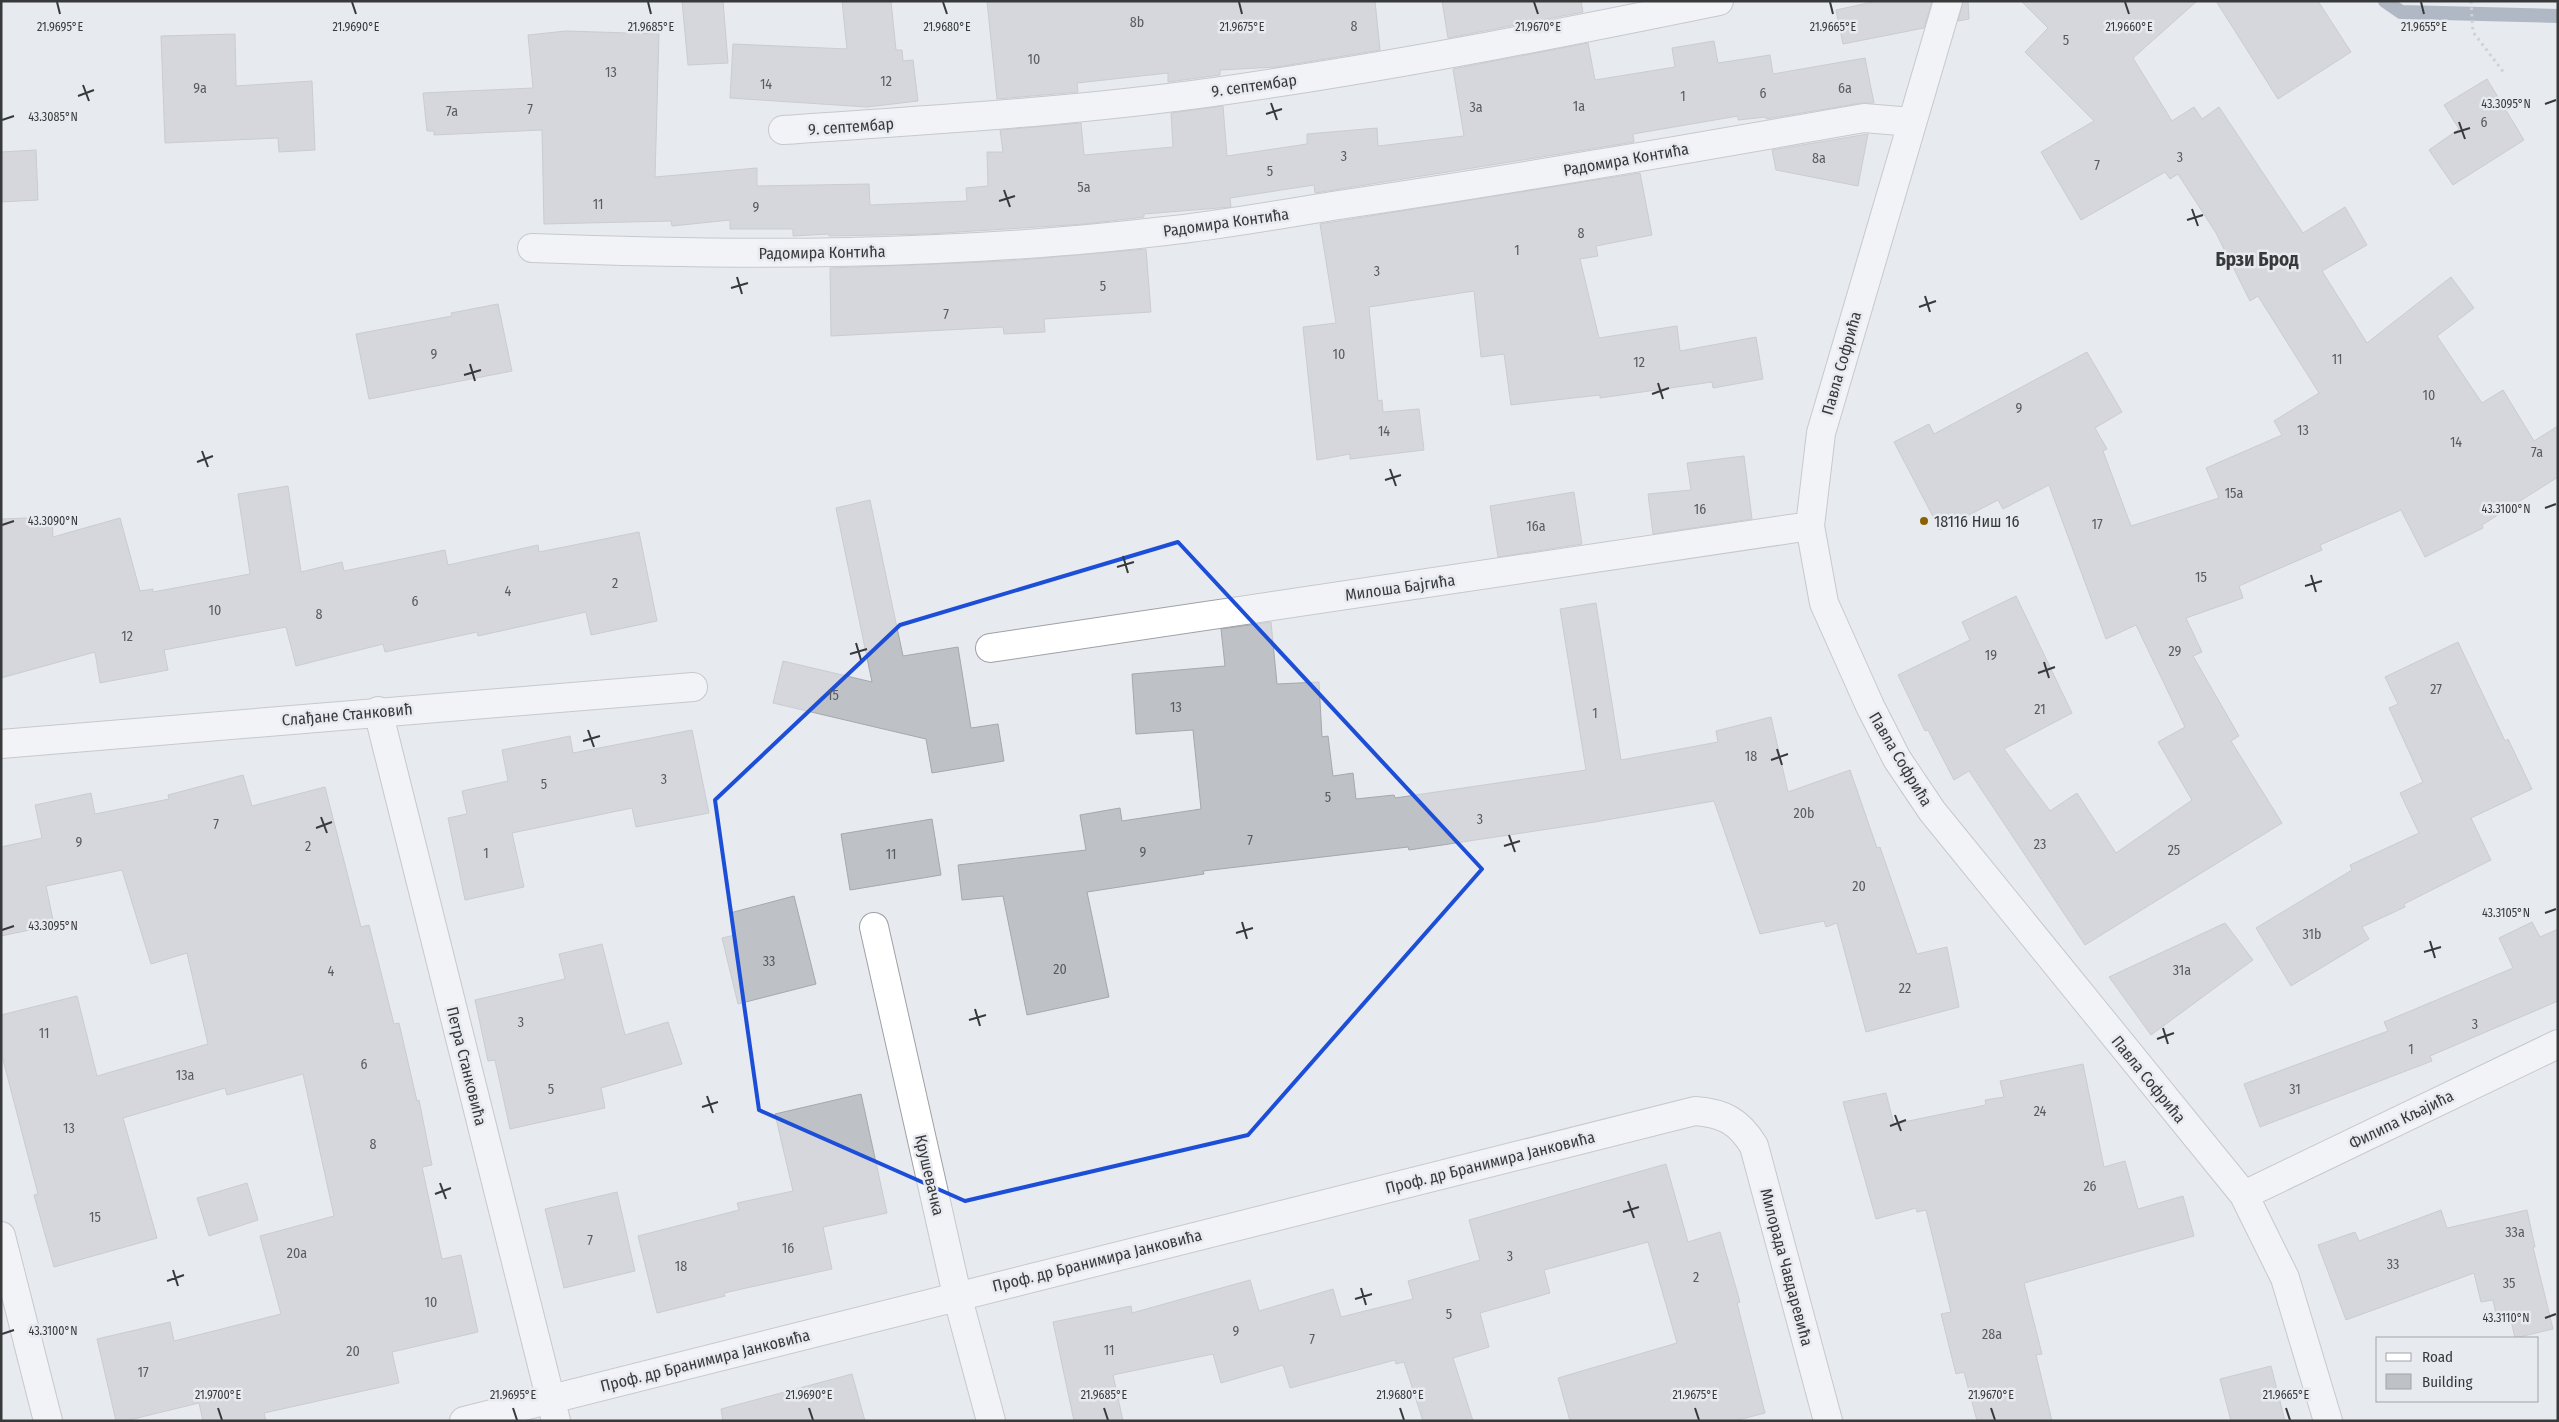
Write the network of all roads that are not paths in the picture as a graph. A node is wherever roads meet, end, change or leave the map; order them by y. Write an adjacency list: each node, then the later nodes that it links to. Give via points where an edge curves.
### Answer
1 (1719, 1): 4 (street, 9. септембар, via 1507,44 1260,86 1032,113)
2 (1948, 1): 3 (street, Павла Софрића)
3 (1912, 122): 5 (street, Радомира Контића, via 1864,118 1479,184 1166,231 1028,244 890,251 652,253); 6 (street, Павла Софрића, via 1821,433)
4 (783, 130)
5 (532, 248)
6 (1810, 526): 7 (street, Милоша Бајгића); 14 (street, Павла Софрића, via 1824,602 1870,706 1898,759 1932,811)
7 (990, 648)
8 (693, 686): 9 (street, Слађане Станковић)
9 (378, 711): 10 (street, Слађане Станковић); 17 (street, Петра Станковића)
10 (1, 744)
11 (874, 927): 16 (street, Крушевачка)
12 (2558, 1044): 14 (street, Филипа Кљајића)
13 (1731, 1121): 16 (street, Проф. др Бранимира Јанковића, via 1716,1113 1695,1111); 21 (street, Милорада Чавдаревића, via 1746,1133 1754,1146)
14 (2244, 1195): 22 (street, Павла Софрића, via 2285,1278)
15 (1, 1236): 18 (street)
16 (957, 1295): 17 (street, Проф. др Бранимира Јанковића); 20 (street, Крушевачка)
17 (553, 1410): 19 (street, Проф. др Бранимира Јанковића)
18 (48, 1421)
19 (464, 1421)
20 (991, 1421)
21 (1828, 1421)
22 (2328, 1421)

